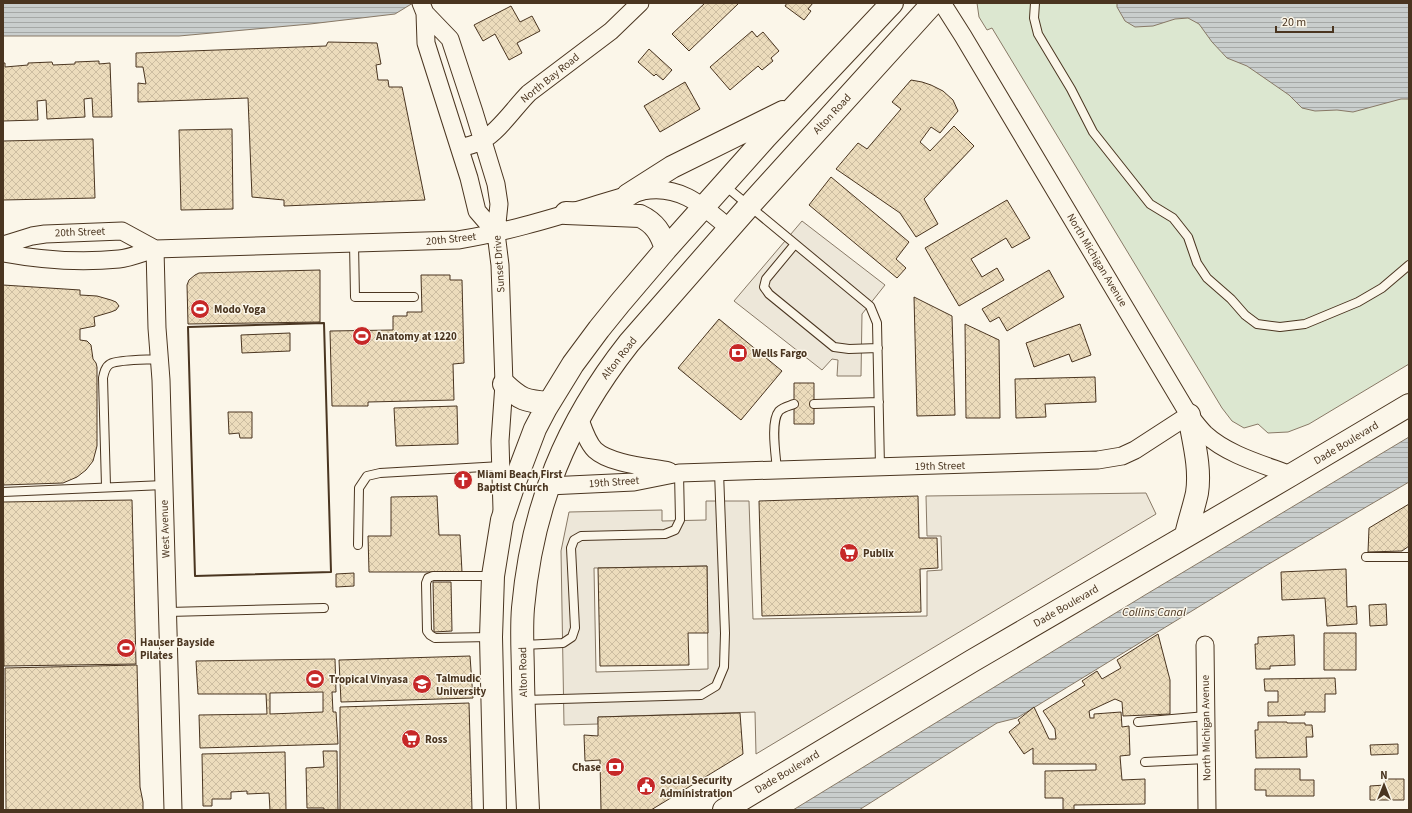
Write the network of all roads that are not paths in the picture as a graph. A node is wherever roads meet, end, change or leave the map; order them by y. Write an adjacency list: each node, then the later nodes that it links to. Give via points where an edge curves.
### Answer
1 (640, 3): 10 (street, North Bay Road, via 611,31 529,93)
2 (892, 3): 9 (main road)
3 (933, 3): 14 (main road, Alton Road)
4 (942, 3): 35 (street, North Michigan Avenue)
5 (1035, 3): 25 (lane, via 1034,18 1038,34 1093,132 1150,204 1173,218 1188,237 1197,263 1208,278 1257,324 1280,327 1305,324 1358,302 1382,288)
6 (423, 8): 7 (street, Sunset Drive, via 450,39); 8 (street, via 426,42)
7 (459, 67): 8 (street); 10 (street, Sunset Drive)
8 (436, 74): 11 (street)
9 (796, 105): 12 (main road); 13 (main road, via 672,167)
10 (483, 141): 11 (street, North Bay Road); 18 (street, Sunset Drive, via 495,180 499,204)
11 (460, 148): 18 (street, via 477,211)
12 (724, 185): 14 (lane); 15 (main road)
13 (628, 195): 15 (street, 20th Street, via 652,189 666,189 680,193); 16 (street, 20th Street)
14 (748, 206): 17 (main road, Alton Road); 20 (lane)
15 (703, 207): 17 (street, 20th Street); 23 (main road)
16 (566, 213): 18 (street, 20th Street); 23 (main road, via 640,216 658,228)
17 (729, 228): 36 (main road, Alton Road, via 620,355)
18 (496, 233): 19 (street, 20th Street, via 450,241); 29 (street, Sunset Drive, via 500,265)
19 (354, 244): 22 (street, 20th Street); 26 (lane, via 355,297)
20 (795, 244): 27 (lane, via 870,306 877,323); 27 (lane, via 766,279 764,287 769,294 834,347)
21 (3, 245): 22 (street, 20th Street, via 45,234 122,231)
22 (155, 249): 24 (street, 20th Street, via 121,259 46,260); 28 (street, West Avenue)
23 (666, 249): 31 (main road, via 590,340)
24 (3, 254)
25 (1409, 265)
26 (414, 297)
27 (878, 348): 30 (lane)
28 (159, 359): 43 (street, West Avenue); 44 (lane, via 118,362 109,364 106,369 103,378)
29 (504, 384): 31 (main road, via 526,401); 37 (street, Sunset Drive)
30 (879, 402): 33 (lane); 38 (lane)
31 (549, 403): 47 (main road, via 535,429)
32 (794, 404): 39 (lane, via 785,407 776,418 774,428)
33 (814, 404)
34 (1409, 405): 42 (main road, Dade Boulevard)
35 (1189, 415): 38 (street, 19th Street, via 1122,456 1098,460); 42 (street, North Michigan Avenue, via 1205,434 1222,446); 48 (main road, via 1198,481)
36 (578, 418): 41 (street, 19th Street, via 594,450 604,457); 45 (main road, Alton Road)
37 (501, 466): 47 (street, Sunset Drive); 49 (lane, via 380,473 367,476 359,488)
38 (880, 467): 39 (street, 19th Street)
39 (777, 470): 40 (street, 19th Street)
40 (719, 472): 41 (street, 19th Street); 58 (lane, via 725,633 724,667 716,686 701,695)
41 (679, 473): 45 (street, 19th Street, via 634,482); 56 (lane, via 680,520 675,530 665,534 581,536 574,540 571,548 574,628 572,637 564,643)
42 (1291, 476): 48 (main road, Dade Boulevard)
43 (164, 485): 44 (lane); 54 (street, West Avenue)
44 (106, 486): 46 (lane)
45 (548, 486): 56 (main road, Alton Road, via 539,513 527,571)
46 (3, 492)
47 (502, 520): 52 (main road)
48 (1186, 535): 66 (main road, Dade Boulevard)
49 (358, 545)
50 (1366, 557): 51 (lane)
51 (1409, 557)
52 (492, 576): 55 (main road); 55 (lane, via 433,576 428,578 426,583 427,631 430,635 435,638)
53 (324, 608): 54 (lane)
54 (168, 612): 63 (street, West Avenue)
55 (491, 637): 64 (main road)
56 (522, 645): 58 (main road, Alton Road)
57 (1205, 645): 59 (street, North Michigan Avenue)
58 (524, 700): 65 (main road, Alton Road)
59 (1206, 716): 60 (lane); 61 (street, North Michigan Avenue)
60 (1138, 722)
61 (1206, 759): 62 (lane); 67 (street, North Michigan Avenue)
62 (1145, 762)
63 (172, 810)
64 (495, 810)
65 (528, 810)
66 (724, 810)
67 (1207, 810)

